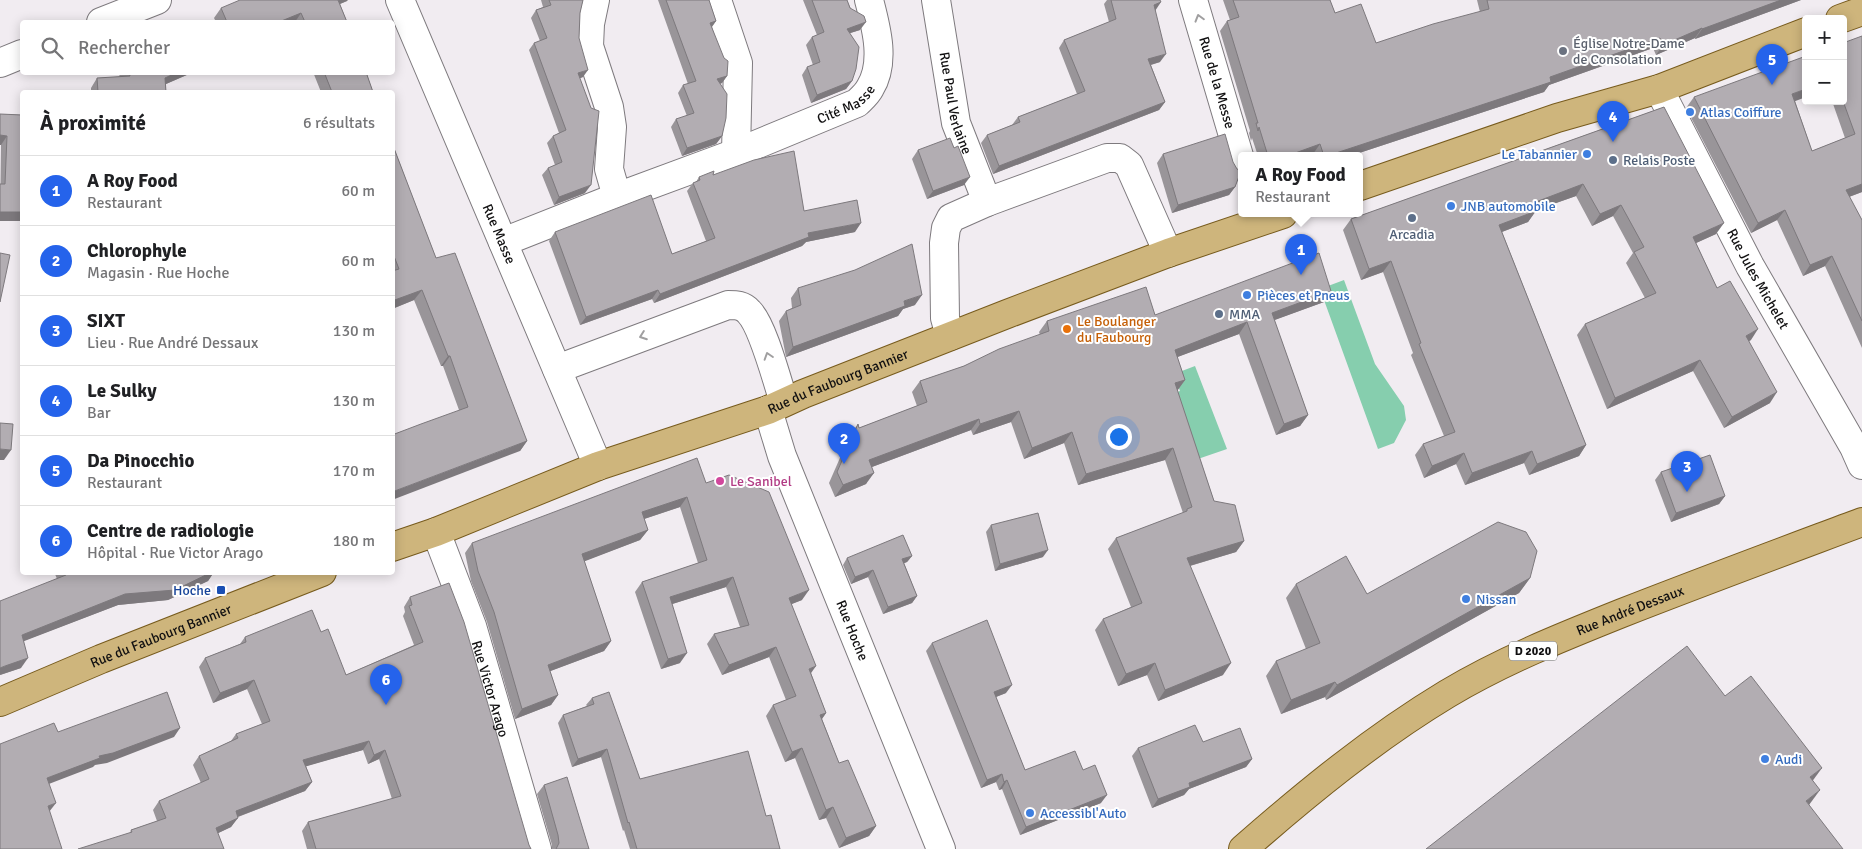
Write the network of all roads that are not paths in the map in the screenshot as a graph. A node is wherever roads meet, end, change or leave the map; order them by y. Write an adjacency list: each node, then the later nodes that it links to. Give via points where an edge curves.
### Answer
1 (156, 0): 10 (street)
2 (400, 0): 21 (street, Rue Masse)
3 (595, 0): 18 (street, via 589,46 609,107 612,127 609,169)
4 (717, 0): 16 (street, via 738,62)
5 (869, 0): 16 (street, Cité Masse, via 878,32 878,68 870,88 857,103)
6 (936, 0): 19 (street, Rue Paul Verlaine, via 956,123)
7 (1193, 0): 15 (street, Rue de la Messe, one-way to 7)
8 (1862, 11): 9 (main road)
9 (1847, 16)
10 (106, 20)
11 (1802, 34): 14 (main road)
12 (20, 55): 13 (street)
13 (0, 63)
14 (1659, 89): 17 (main road, via 1556,118); 26 (street, Rue Jules Michelet, via 1750,266)
15 (1238, 152)
16 (736, 154): 18 (street, Cité Masse)
17 (1363, 185)
18 (617, 197): 21 (street, Cité Masse)
19 (987, 202): 22 (street, via 1107,158 1120,158 1129,165); 23 (street, via 951,218 946,228 945,318)
20 (1266, 217): 22 (main road, Rue du Faubourg Bannier)
21 (503, 242): 24 (street, Rue Masse)
22 (1168, 253): 23 (main road, Rue du Faubourg Bannier)
23 (950, 336): 25 (main road, Rue du Faubourg Bannier)
24 (557, 369): 25 (street, Rue Hoche, one-way to 24, via 758,325 740,305 728,305); 27 (street, Rue Masse)
25 (776, 406): 27 (main road, Rue du Faubourg Bannier); 34 (street, Rue Hoche, via 782,456)
26 (1862, 465)
27 (598, 466): 29 (main road, Rue du Faubourg Bannier)
28 (1862, 522): 35 (main road, Rue André Dessaux / D 2020, via 1584,628 1506,662 1447,694 1358,754)
29 (436, 532): 30 (main road, Rue du Faubourg Bannier); 33 (street, Rue Victor Arago, via 472,626)
30 (395, 546)
31 (314, 575): 32 (main road, Rue du Faubourg Bannier)
32 (0, 702)
33 (537, 849)
34 (941, 849)
35 (1242, 849)

